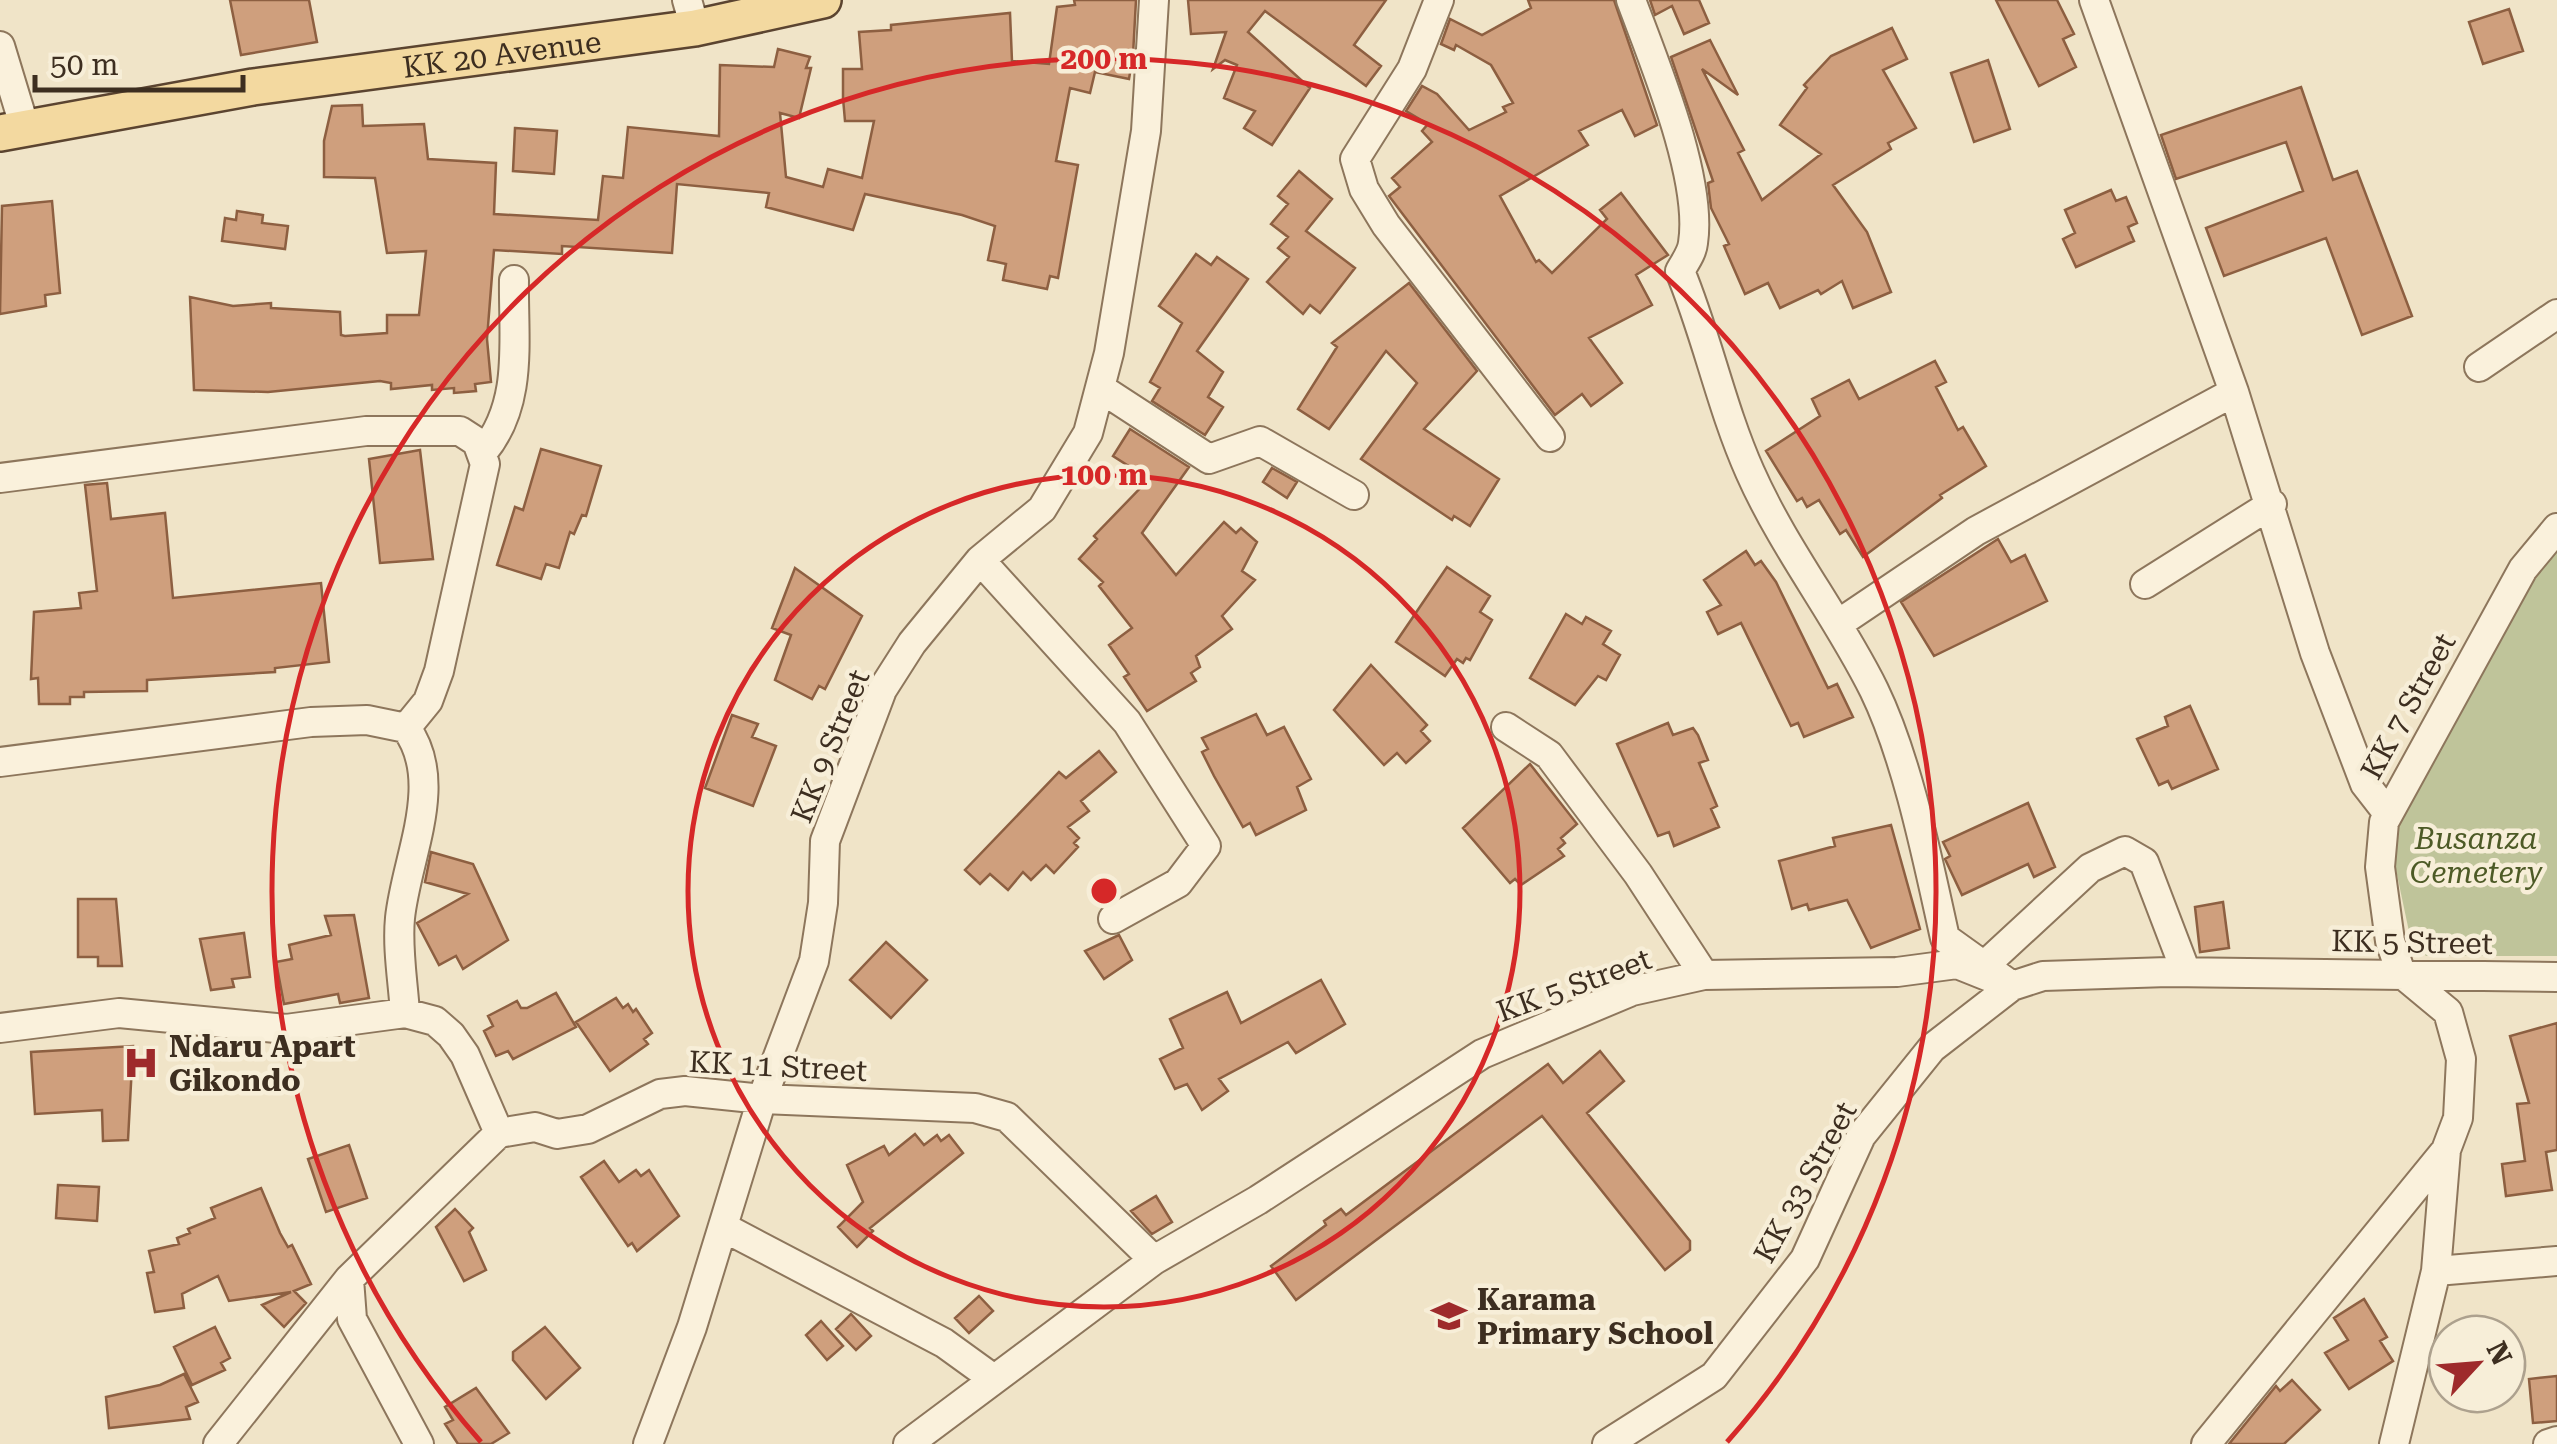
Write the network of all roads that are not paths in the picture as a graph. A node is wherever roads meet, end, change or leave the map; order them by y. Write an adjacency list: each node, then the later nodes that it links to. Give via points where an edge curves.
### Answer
1 (823, 0): 6 (main road, KK 20 Avenue)
2 (1154, 0): 12 (street, KK 9 Street, via 1146,131)
3 (1438, 0): 14 (street, via 1412,69 1354,159 1386,225)
4 (1631, 0): 22 (street, via 1691,190 1692,248 1680,271 1748,468 1779,534)
5 (2094, 0): 13 (street)
6 (691, 14): 8 (main road, KK 20 Avenue)
7 (0, 46): 8 (street)
8 (12, 129)
9 (514, 280): 15 (street, via 512,402)
10 (2557, 314): 11 (street)
11 (2479, 367)
12 (1100, 388): 17 (street, via 1209,459 1260,441); 20 (street, KK 9 Street, via 1088,434 1042,509)
13 (2234, 392): 18 (street); 22 (street, via 1976,530)
14 (1550, 437)
15 (483, 452): 16 (street, via 460,431 366,432); 24 (street, via 486,464 439,671 428,701)
16 (0, 478)
17 (1354, 495)
18 (2272, 504): 21 (street); 26 (street, via 2315,653 2365,784)
19 (2557, 528): 26 (street, KK 7 Street, via 2523,569)
20 (980, 560): 27 (street, via 1128,722 1206,846 1178,883); 36 (street, KK 9 Street, via 882,690 825,842 814,961)
21 (2145, 584)
22 (1838, 624): 28 (street, via 1876,694 1921,832 1945,938)
23 (1506, 727): 31 (street, via 1549,755 1569,780)
24 (406, 728): 25 (street, via 367,720 311,722); 34 (street, via 426,772 400,921)
25 (0, 762)
26 (2386, 811): 30 (street, KK 7 Street, via 2380,867)
27 (1113, 919)
28 (1984, 966): 29 (street, via 2090,868 2125,851 2144,862); 33 (street)
29 (2186, 972): 30 (street, KK 5 Street); 33 (street, KK 5 Street, via 2043,976)
30 (2401, 973): 32 (street, KK 5 Street); 38 (street, via 2448,1012 2461,1060 2458,1118)
31 (1704, 975): 33 (street, KK 5 Street, via 1897,972 1957,964); 40 (street, KK 5 Street, via 1632,992 1482,1054)
32 (2557, 977)
33 (2012, 986): 50 (street, KK 33 Street, via 1932,1048 1862,1136 1805,1259 1714,1376)
34 (405, 1013): 35 (street, via 286,1030 118,1014); 37 (street, via 435,1021 451,1035)
35 (0, 1028)
36 (762, 1099): 37 (street, KK 11 Street, via 660,1094 588,1130); 39 (street, KK 9 Street); 40 (street, KK 11 Street, via 976,1108 1007,1117)
37 (500, 1133): 43 (street)
38 (2446, 1150): 42 (street); 51 (street)
39 (723, 1227): 44 (street, via 944,1343); 48 (street, KK 9 Street)
40 (1154, 1260): 44 (street, KK 5 Street)
41 (2557, 1261): 42 (street)
42 (2436, 1271): 52 (street)
43 (348, 1279): 46 (street); 47 (street, via 352,1319)
44 (991, 1378): 49 (street, KK 5 Street)
45 (2557, 1441): 53 (street)
46 (218, 1444)
47 (419, 1444)
48 (648, 1444)
49 (908, 1444)
50 (1607, 1444)
51 (2206, 1444)
52 (2394, 1444)
53 (2548, 1444)

